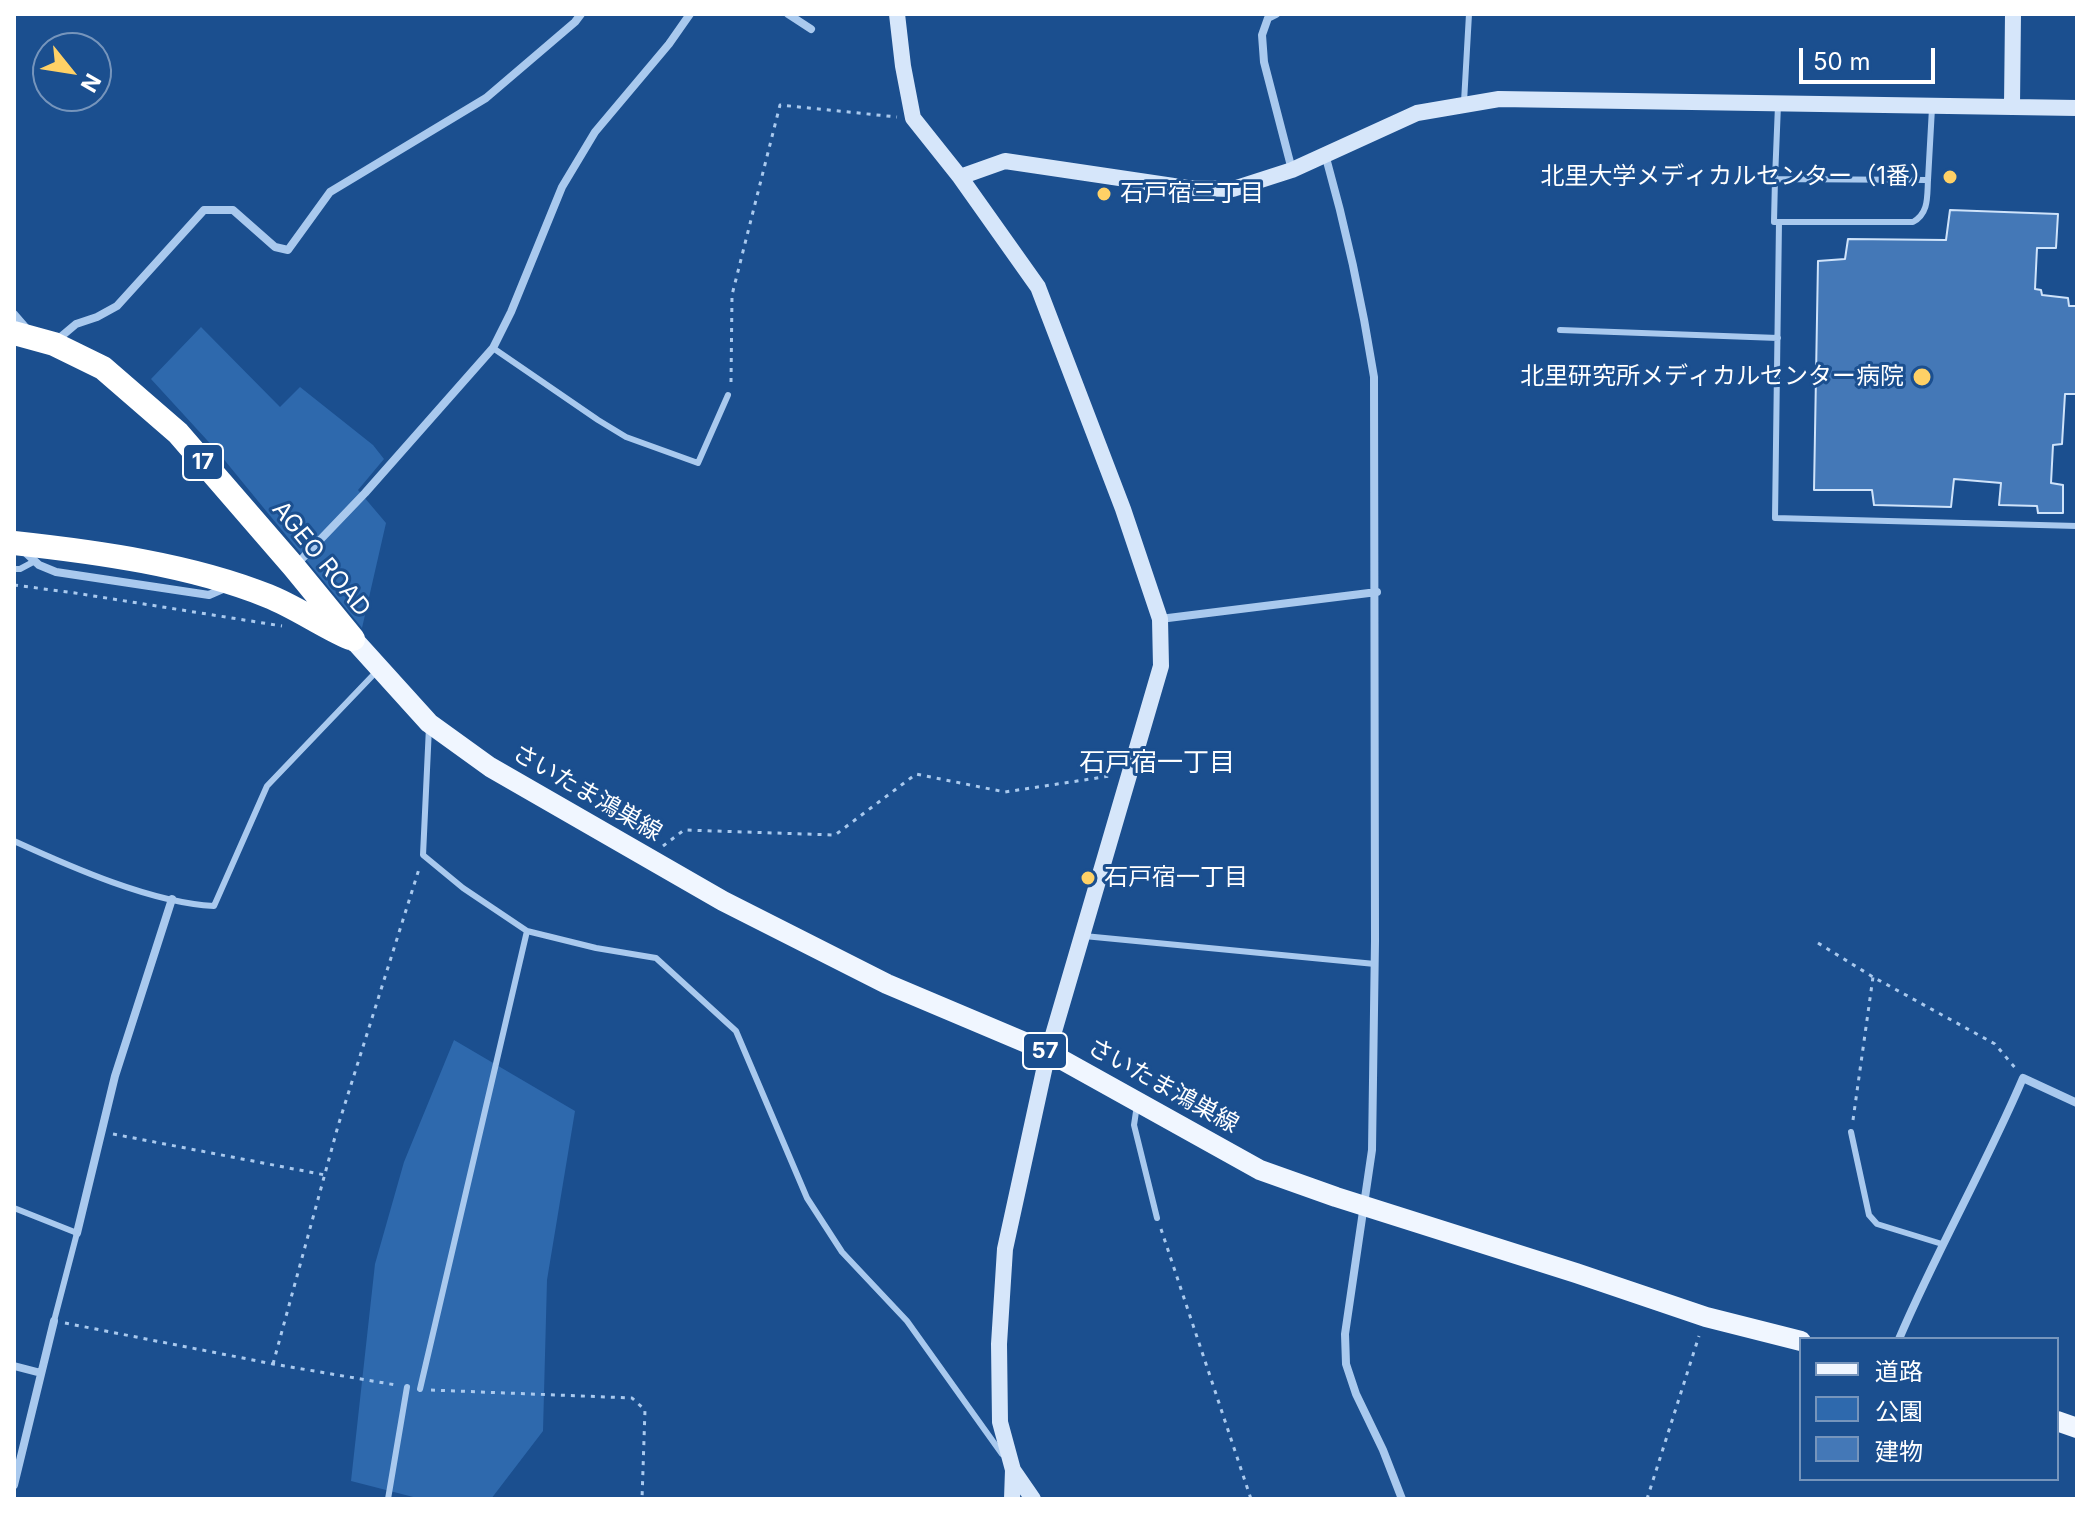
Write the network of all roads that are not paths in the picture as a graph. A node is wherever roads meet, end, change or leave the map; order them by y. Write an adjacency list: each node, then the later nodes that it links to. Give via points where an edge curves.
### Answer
1 (581, 14): 23 (street, via 486,98 330,192 288,250 275,247 233,210 204,210 117,306)
2 (690, 14): 24 (street, via 595,132 562,187)
3 (788, 14): 8 (street)
4 (897, 14): 16 (street, via 913,118)
5 (1276, 14): 15 (street, via 1268,18 1262,35 1264,62)
6 (1469, 14): 11 (lane)
7 (2013, 14): 12 (street)
8 (811, 29)
9 (1778, 103): 10 (street); 11 (street, via 1499,99); 17 (lane)
10 (1932, 104): 12 (street); 18 (lane)
11 (1464, 105): 14 (street, via 1417,113)
12 (2012, 105): 13 (street)
13 (2077, 108)
14 (1325, 153): 15 (street); 32 (street, via 1358,278 1374,377)
15 (1292, 170): 16 (street, via 1233,189 1187,188 1005,161)
16 (960, 177): 33 (street, via 1038,287)
17 (1775, 179): 18 (lane); 19 (lane, via 1774,222)
18 (1928, 180): 19 (lane, via 1926,208 1913,222)
19 (1779, 222): 22 (lane)
20 (14, 314): 23 (street)
21 (1560, 330): 22 (lane)
22 (1778, 338): 26 (lane, via 1775,518)
23 (34, 339): 29 (highway, AGEO ROAD / 17, via 103,368 178,433)
24 (493, 348): 25 (lane, via 626,437 698,463); 29 (street)
25 (728, 395)
26 (2077, 526)
27 (15, 543): 28 (street); 31 (highway, AGEO ROAD, via 160,566)
28 (35, 561): 30 (lane); 31 (street, via 56,572 209,595)
29 (294, 567): 34 (highway, AGEO ROAD / 17)
30 (14, 569)
31 (233, 584): 34 (highway, AGEO ROAD, via 271,596)
32 (1377, 592): 33 (street); 41 (street)
33 (1160, 619): 40 (street, via 1161,666)
34 (353, 639): 35 (main road, さいたま鴻巣線 / 57)
35 (378, 669): 36 (main road, さいたま鴻巣線 / 57); 38 (lane, via 267,786 214,906)
36 (429, 723): 39 (lane, via 423,855); 42 (main road, さいたま鴻巣線 / 57, via 490,767 723,901 887,984)
37 (14, 841): 38 (lane, via 79,870)
38 (172, 899): 49 (street, via 115,1076)
39 (527, 931): 57 (lane); 58 (lane, via 656,958 736,1031 807,1198 842,1252 907,1321)
40 (1081, 936): 41 (lane); 42 (street)
41 (1375, 964): 46 (street, via 1372,1150)
42 (1048, 1052): 43 (main road, さいたま鴻巣線 / 57); 58 (street, via 1005,1249 1000,1422)
43 (1137, 1102): 46 (main road, さいたま鴻巣線 / 57, via 1260,1170); 48 (lane, via 1134,1125)
44 (2077, 1103): 50 (street, via 2023,1078)
45 (1851, 1132): 50 (lane, via 1869,1215 1877,1224)
46 (1362, 1206): 53 (main road, さいたま鴻巣線 / 57, via 1706,1317); 63 (street, via 1345,1334 1346,1364)
47 (14, 1208): 49 (lane)
48 (1157, 1218)
49 (77, 1233): 51 (lane)
50 (1942, 1244): 52 (street)
51 (54, 1321): 55 (street)
52 (1900, 1337)
53 (1799, 1340)
54 (14, 1366): 55 (street)
55 (41, 1373): 59 (street)
56 (407, 1387): 60 (lane)
57 (420, 1389)
58 (1013, 1470): 61 (street); 62 (street)
59 (14, 1485)
60 (388, 1499)
61 (1012, 1499)
62 (1033, 1499)
63 (1402, 1499)

